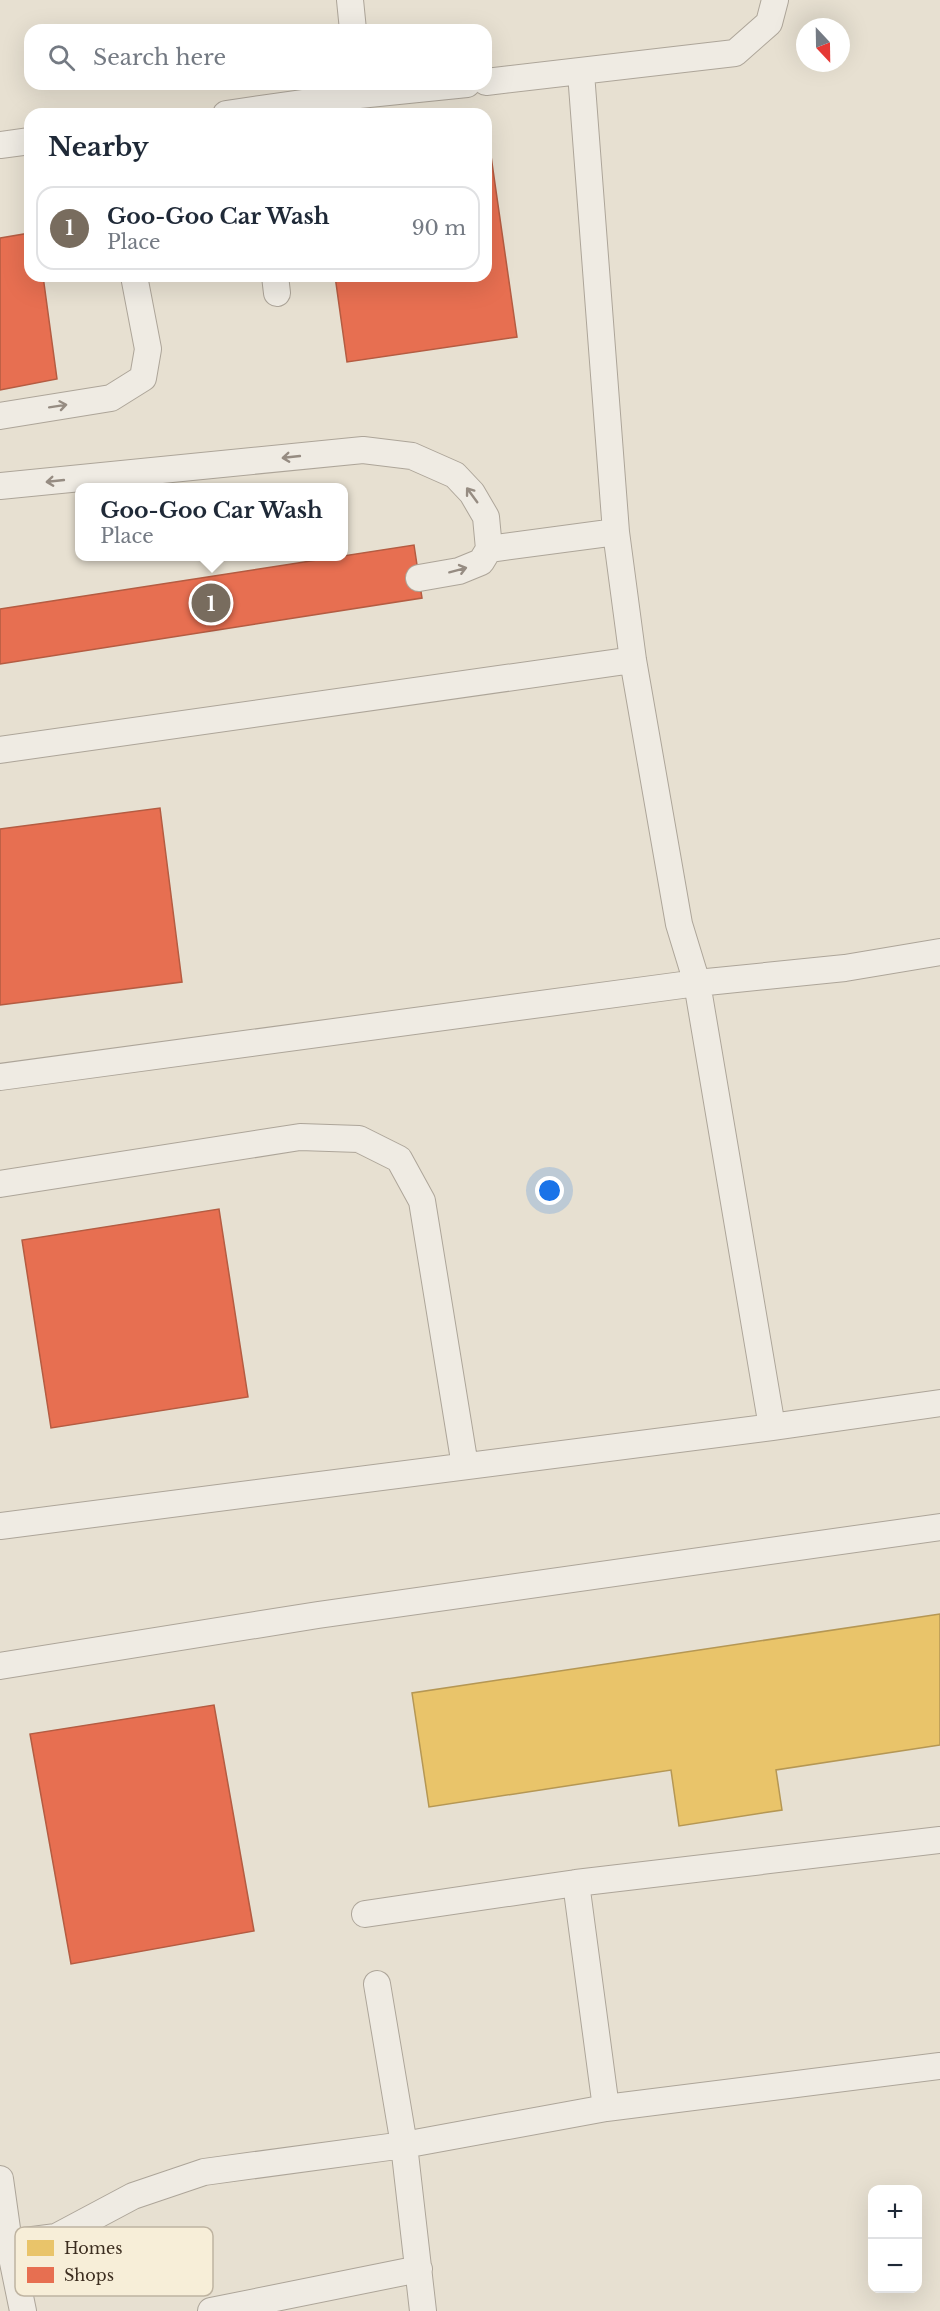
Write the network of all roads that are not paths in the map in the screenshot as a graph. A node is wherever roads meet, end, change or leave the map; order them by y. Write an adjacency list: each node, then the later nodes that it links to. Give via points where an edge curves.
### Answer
1 (350, 0): 3 (lane)
2 (775, 0): 4 (lane, via 769,23 735,53)
3 (352, 24)
4 (581, 73): 5 (lane); 13 (lane)
5 (492, 81)
6 (353, 90): 7 (lane)
7 (267, 108)
8 (24, 142): 9 (lane)
9 (0, 145)
10 (135, 282): 11 (lane, one-way to 10, via 111,398 143,378 148,349)
11 (0, 416)
12 (0, 486): 14 (lane, one-way to 12, via 486,517 472,492 455,475 412,456 363,450)
13 (616, 532): 14 (lane); 16 (lane)
14 (489, 549): 15 (lane, one-way to 14, via 459,571 482,562)
15 (419, 578)
16 (633, 660): 17 (lane); 19 (lane, via 679,924)
17 (0, 750)
18 (940, 952): 19 (lane, via 845,968)
19 (697, 983): 20 (lane); 23 (lane)
20 (0, 1077)
21 (0, 1184): 24 (lane, via 300,1137 359,1139 399,1159 422,1201)
22 (940, 1403): 23 (lane)
23 (772, 1427): 24 (lane)
24 (465, 1466): 25 (lane)
25 (0, 1526)
26 (940, 1527): 27 (lane, via 318,1615)
27 (0, 1666)
28 (940, 1840): 29 (lane)
29 (576, 1883): 30 (lane); 33 (lane)
30 (365, 1914)
31 (377, 1984): 34 (lane)
32 (940, 2066): 33 (lane)
33 (606, 2108): 34 (lane)
34 (404, 2145): 36 (lane, via 204,2172 133,2196); 38 (lane)
35 (0, 2179): 37 (lane)
36 (75, 2227)
37 (5, 2243): 39 (lane)
38 (419, 2270): 42 (lane); 43 (lane)
39 (15, 2281)
40 (19, 2296): 41 (lane)
41 (23, 2311)
42 (211, 2311)
43 (423, 2311)

